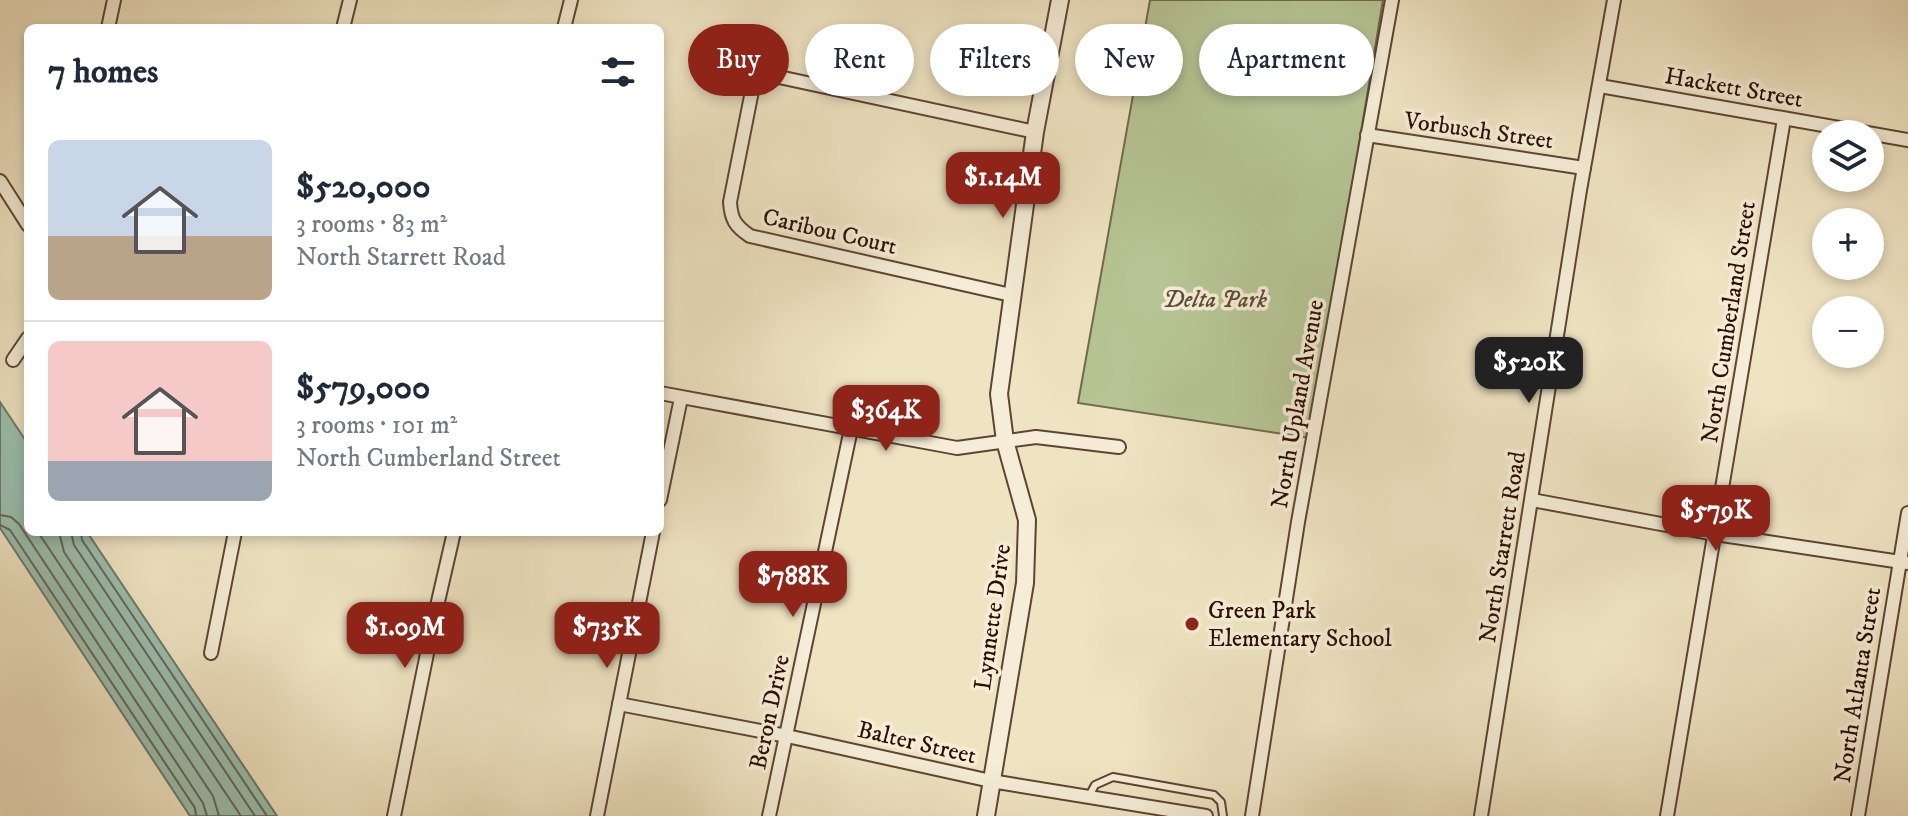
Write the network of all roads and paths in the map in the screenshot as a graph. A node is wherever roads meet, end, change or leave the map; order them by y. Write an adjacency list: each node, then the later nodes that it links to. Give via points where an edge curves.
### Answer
1 (114, 0): 7 (street)
2 (350, 0): 8 (street)
3 (571, 0): 9 (street)
4 (1060, 0): 12 (street, Lynnette Drive)
5 (1392, 0): 13 (street, North Upland Avenue)
6 (1614, 0): 10 (street, North Starrett Road)
7 (109, 24)
8 (344, 24)
9 (565, 24)
10 (1600, 86): 11 (street, Hackett Street); 15 (street, North Starrett Road)
11 (1784, 119): 14 (street, Hackett Street); 29 (street, North Cumberland Street)
12 (1035, 132): 18 (street, Lynnette Drive); 18 (street, Caribou Court, via 768,78 752,91 730,202 737,228 750,236)
13 (1367, 135): 15 (street, Vorbusch Street); 46 (street, North Upland Avenue)
14 (1908, 140)
15 (1584, 168): 27 (street, North Starrett Road)
16 (0, 181): 17 (street)
17 (24, 219)
18 (1011, 295): 24 (street, Lynnette Drive, via 999,394)
19 (24, 344): 20 (street)
20 (13, 360)
21 (664, 394): 22 (street)
22 (681, 398): 23 (street); 26 (street)
23 (851, 429): 24 (street, via 957,448); 36 (street, Beron Drive)
24 (1005, 441): 25 (street, via 1036,437); 37 (street, Lynnette Drive, via 1027,520 1025,583)
25 (1119, 447)
26 (664, 481)
27 (1532, 500): 29 (street); 47 (street, North Starrett Road)
28 (1908, 513): 33 (street, North Atlanta Street)
29 (1715, 534): 33 (street); 48 (street, North Cumberland Street)
30 (234, 536): 34 (street)
31 (453, 536): 40 (street)
32 (652, 536): 35 (street)
33 (1904, 562): 49 (street, North Atlanta Street)
34 (211, 653)
35 (619, 704): 36 (street, Balter Street); 41 (street)
36 (787, 736): 37 (street, Balter Street); 42 (street, Beron Drive)
37 (991, 781): 38 (street, Balter Street); 43 (street, Lynnette Drive)
38 (1089, 796): 39 (street, Balter Street); 45 (lane, via 1095,785 1113,777 1214,795)
39 (1153, 812): 44 (street, Balter Street)
40 (394, 816)
41 (597, 816)
42 (769, 816)
43 (986, 816)
44 (1206, 816)
45 (1223, 816)
46 (1252, 816)
47 (1481, 816)
48 (1667, 816)
49 (1858, 816)

